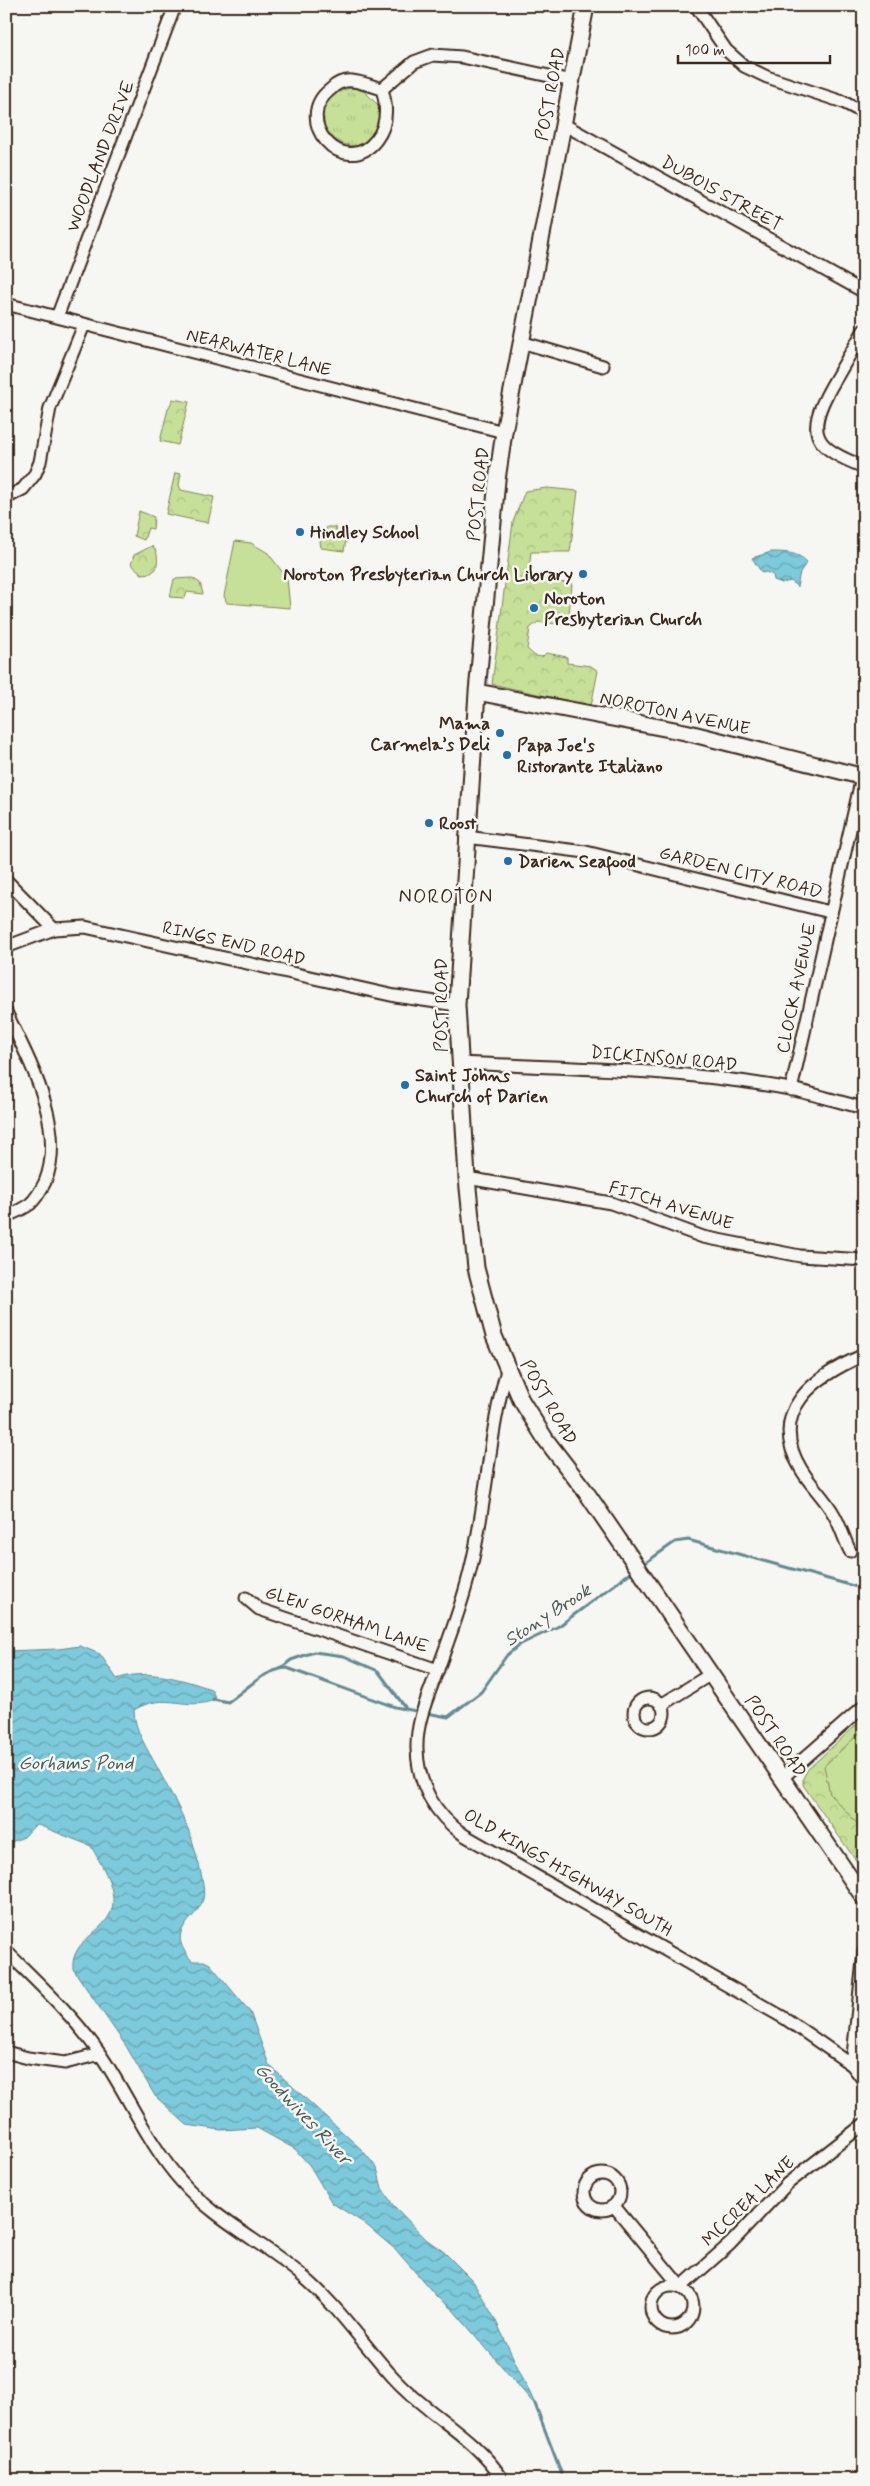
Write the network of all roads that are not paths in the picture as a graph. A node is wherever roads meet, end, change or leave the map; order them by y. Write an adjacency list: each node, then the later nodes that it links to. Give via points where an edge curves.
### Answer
1 (175, 6): 10 (street, WOODLAND DRIVE)
2 (586, 6): 4 (main road, POST ROAD)
3 (696, 6): 6 (street, via 726,50 744,66 843,102)
4 (572, 81): 5 (street, via 462,57 433,55 414,62); 7 (main road, POST ROAD)
5 (382, 89): 5 (street, via 350,81 339,82 325,93 317,106 316,120 320,133 330,145 351,154 370,147 385,125)
6 (864, 113)
7 (563, 124): 8 (street, DUBOIS STREET); 13 (main road, POST ROAD)
8 (864, 292)
9 (6, 304): 10 (street, NEARWATER LANE)
10 (57, 318): 11 (street, NEARWATER LANE)
11 (84, 325): 15 (street, NEARWATER LANE); 17 (street, via 50,408 35,474 24,489)
12 (864, 330): 16 (street, via 820,408 816,426 821,441 829,450)
13 (521, 342): 14 (street); 15 (main road, POST ROAD)
14 (603, 366)
15 (504, 432): 18 (main road, POST ROAD)
16 (864, 467)
17 (6, 498)
18 (477, 692): 19 (main road, NOROTON AVENUE, via 686,732); 20 (main road, POST ROAD)
19 (863, 777): 22 (street, CLOCK AVENUE)
20 (466, 837): 22 (street, GARDEN CITY ROAD, via 586,852); 25 (main road, POST ROAD)
21 (6, 880): 23 (street)
22 (830, 912): 28 (street, CLOCK AVENUE)
23 (54, 929): 24 (street, RINGS END ROAD); 25 (street, RINGS END ROAD, via 86,928 386,994)
24 (6, 947)
25 (457, 1005): 27 (main road, POST ROAD)
26 (6, 1012): 31 (street, via 48,1114 52,1150 47,1177 36,1197)
27 (460, 1063): 28 (street, DICKINSON ROAD, via 652,1072); 30 (main road, POST ROAD)
28 (791, 1090): 29 (street, DICKINSON ROAD)
29 (864, 1108)
30 (467, 1178): 32 (street, FITCH AVENUE, via 611,1202 703,1237 800,1256); 34 (main road, POST ROAD, via 476,1268)
31 (6, 1216)
32 (864, 1260)
33 (864, 1355): 35 (street, via 834,1368 802,1395 789,1420 790,1444 800,1469 833,1513)
34 (507, 1370): 37 (street, OLD KINGS HIGHWAY SOUTH, via 497,1403 471,1569); 38 (main road, POST ROAD, via 546,1440 586,1492)
35 (850, 1551)
36 (246, 1598): 37 (street, GLEN GORHAM LANE, via 259,1609)
37 (438, 1670): 47 (street, OLD KINGS HIGHWAY SOUTH, via 423,1711 417,1747 425,1788 437,1812 453,1828 786,2019)
38 (710, 1674): 39 (street); 41 (main road, POST ROAD)
39 (661, 1705)
40 (864, 1706): 41 (street)
41 (782, 1778): 42 (main road, POST ROAD)
42 (864, 1898)
43 (6, 1951): 46 (street, via 64,2010)
44 (864, 1952): 47 (street)
45 (6, 2052): 46 (street, via 65,2063)
46 (100, 2054): 51 (street, via 180,2181 330,2301 394,2378 468,2439)
47 (852, 2065): 48 (street, OLD KINGS HIGHWAY SOUTH)
48 (864, 2081)
49 (864, 2124): 50 (street, MCCREA LANE, via 787,2184 730,2244 681,2287)
50 (614, 2206)
51 (503, 2480)

